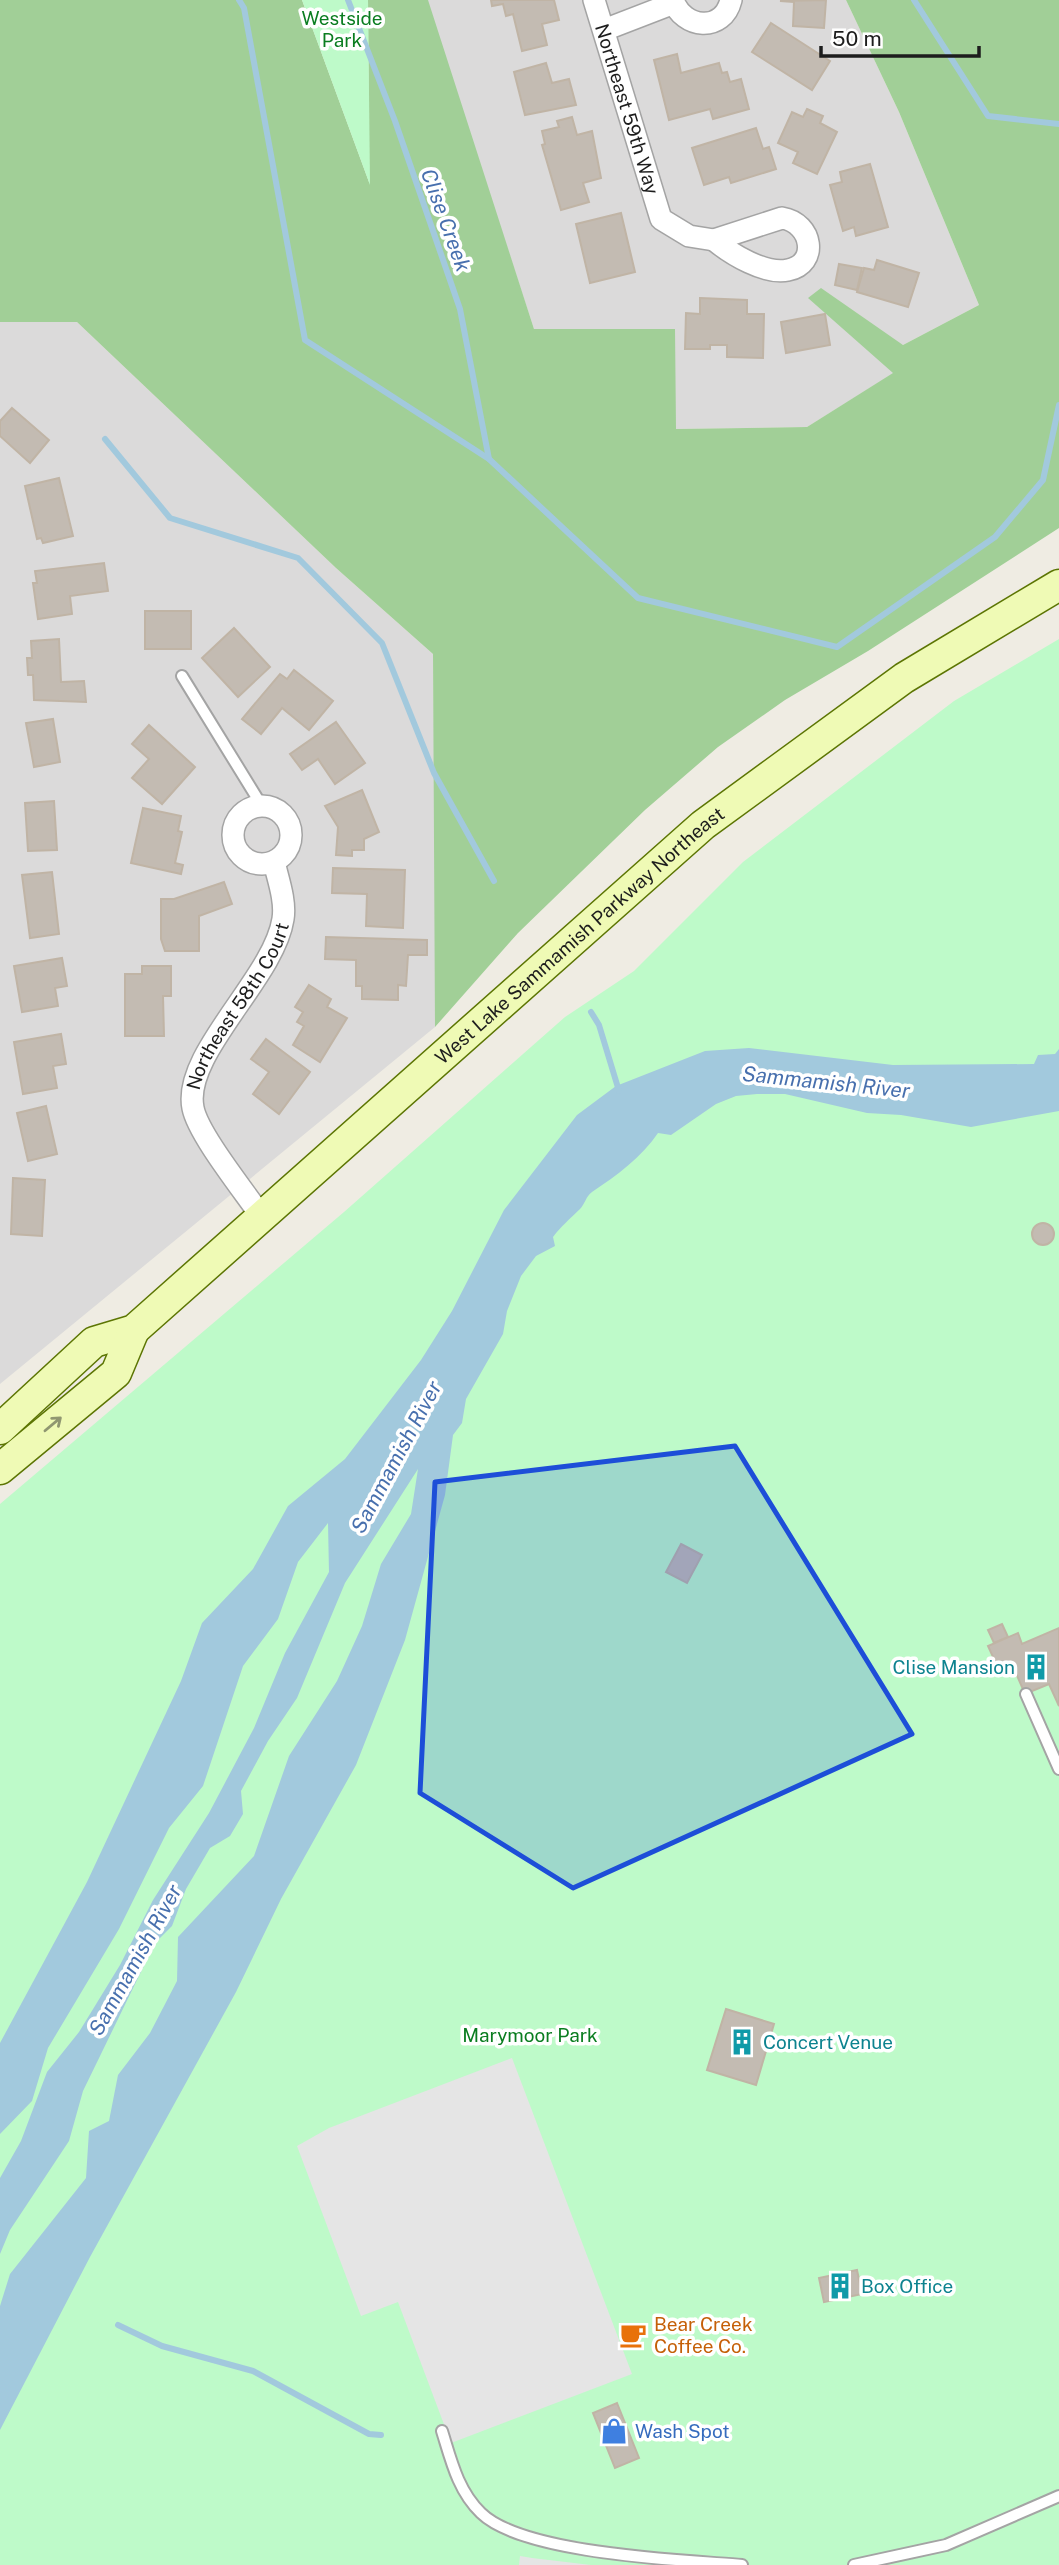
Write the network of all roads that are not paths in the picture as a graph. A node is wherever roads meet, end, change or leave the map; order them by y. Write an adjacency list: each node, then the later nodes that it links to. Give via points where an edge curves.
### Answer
1 (594, 0): 4 (street, Northeast 59th Way)
2 (731, 0): 3 (street, via 718,20 700,24 683,17)
3 (674, 2): 4 (street)
4 (604, 30): 5 (street, Northeast 59th Way, via 661,219 689,236)
5 (714, 240)
6 (1059, 585): 10 (main road, West Lake Sammamish Parkway Northeast, via 904,678 703,825)
7 (182, 676): 8 (lane)
8 (262, 806): 9 (street, via 279,811 290,827 289,846); 9 (street, via 241,814 233,841 250,862)
9 (274, 862): 10 (street, Northeast 58th Court, via 284,916 278,944 214,1042 192,1087 191,1099 200,1125)
10 (261, 1216): 11 (main road, West Lake Sammamish Parkway Northeast)
11 (134, 1329): 12 (main road, West Lake Sammamish Parkway Northeast, via 94,1342); 13 (main road, West Lake Sammamish Parkway Northeast, one-way to 11, via 116,1373)
12 (0, 1429)
13 (0, 1469)
14 (1026, 1694): 15 (lane)
15 (1059, 1769)
16 (442, 2431): 18 (lane, via 459,2485 481,2513 507,2532 564,2546)
17 (1059, 2496): 19 (lane, via 946,2544)
18 (742, 2565)
19 (853, 2565)

